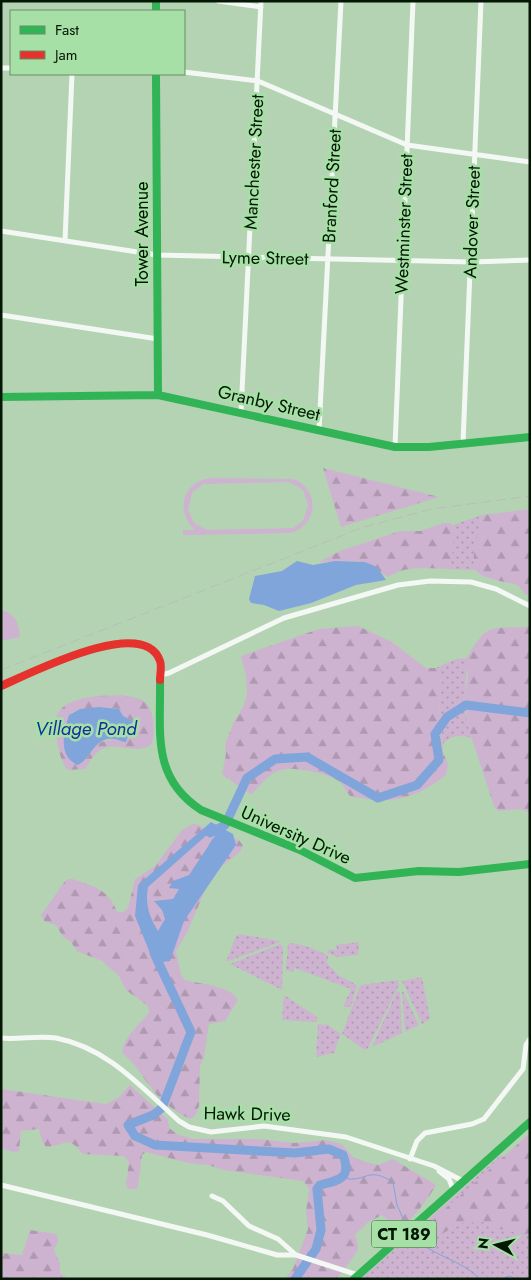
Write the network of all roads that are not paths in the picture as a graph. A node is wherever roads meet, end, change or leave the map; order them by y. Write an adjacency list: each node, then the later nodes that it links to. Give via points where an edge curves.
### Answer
1 (218, 1): 5 (street)
2 (341, 1): 10 (street, Branford Street)
3 (413, 1): 11 (street, Westminster Street)
4 (481, 1): 12 (street, Andover Street)
5 (261, 4): 9 (street, Manchester Street)
6 (185, 72): 9 (street)
7 (72, 75): 15 (street)
8 (156, 75): 16 (main road, Tower Avenue)
9 (258, 81): 10 (street); 17 (street, Manchester Street)
10 (335, 114): 11 (street); 18 (street, Branford Street)
11 (407, 144): 12 (street); 19 (street, Westminster Street)
12 (475, 155): 13 (street); 21 (street, Andover Street)
13 (530, 162)
14 (1, 231): 15 (street, Lyme Street)
15 (65, 240): 16 (street, Lyme Street)
16 (157, 255): 17 (street, Lyme Street); 23 (main road, Tower Avenue)
17 (249, 257): 18 (street, Lyme Street); 26 (street, Manchester Street)
18 (328, 259): 19 (street, Lyme Street); 27 (street, Branford Street)
19 (402, 260): 21 (street, Lyme Street); 30 (street, Westminster Street)
20 (530, 260): 21 (street, Lyme Street)
21 (470, 262): 29 (street, Andover Street)
22 (1, 315): 23 (street)
23 (158, 339): 24 (main road, Tower Avenue)
24 (158, 395): 25 (main road, Granby Street); 26 (main road, Granby Street)
25 (1, 397)
26 (241, 412): 27 (main road, Granby Street)
27 (319, 430): 30 (main road, Granby Street)
28 (530, 437): 29 (main road, Granby Street)
29 (463, 443): 30 (main road, Granby Street)
30 (395, 447)
31 (530, 606): 32 (street, via 496,589 471,582 404,584 284,618)
32 (161, 675): 33 (main road, via 160,661 154,650 142,643 130,642 96,648); 34 (main road, University Drive, via 160,746 167,773 189,802 219,818 300,850 346,875 358,878)
33 (1, 686)
34 (530, 864)
35 (1, 1038): 38 (street, Hawk Drive, via 47,1037 83,1046 117,1065 189,1127 211,1132 264,1126 346,1137)
36 (530, 1038): 38 (street, via 523,1069 487,1116 472,1124 425,1133 417,1141)
37 (530, 1122): 40 (main road, CT 189)
38 (410, 1159): 39 (street, Hawk Drive)
39 (428, 1164): 40 (street, Hawk Drive); 42 (street, Hawk Drive, via 443,1172)
40 (463, 1181): 42 (main road, CT 189)
41 (1, 1185): 44 (street, via 207,1234 277,1256)
42 (453, 1189): 45 (main road, CT 189)
43 (212, 1196): 44 (street, via 223,1200 249,1226 278,1239)
44 (296, 1255): 45 (street)
45 (356, 1277)

